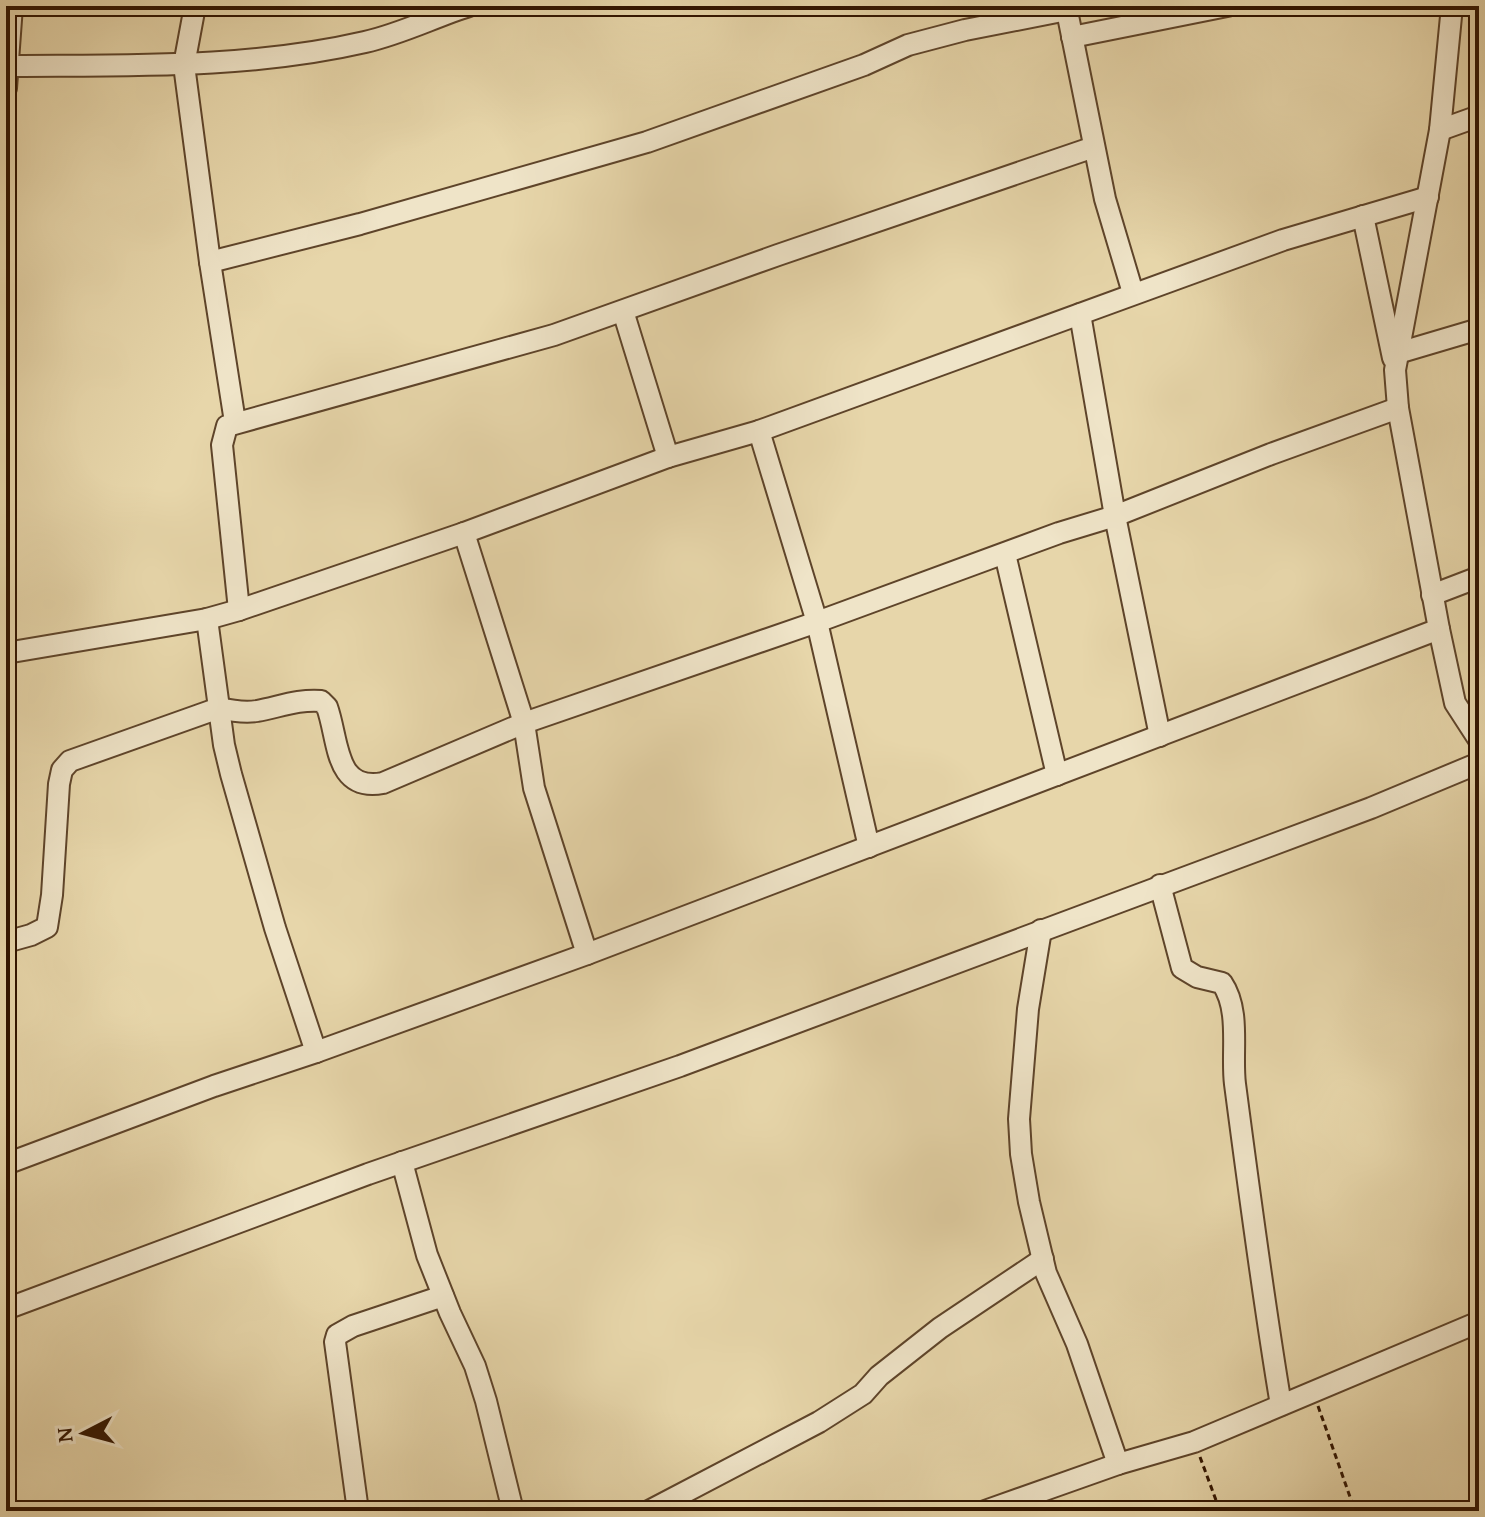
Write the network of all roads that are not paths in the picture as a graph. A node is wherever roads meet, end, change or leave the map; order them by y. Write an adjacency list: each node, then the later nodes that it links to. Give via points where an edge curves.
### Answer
1 (12, 6): 9 (street)
2 (195, 6): 8 (street)
3 (469, 6): 8 (street, via 369,41 289,56)
4 (1227, 6): 7 (street)
5 (1452, 6): 12 (street)
6 (1067, 8): 7 (street); 16 (street, via 921,42 647,142)
7 (1072, 37): 13 (street)
8 (184, 65): 9 (street); 16 (street)
9 (8, 66): 10 (street)
10 (6, 88)
11 (1479, 116): 12 (street)
12 (1440, 130): 14 (street)
13 (1094, 147): 17 (street); 18 (street)
14 (1428, 197): 15 (street); 21 (street)
15 (1363, 216): 17 (street); 21 (street)
16 (210, 262): 23 (street)
17 (1133, 293): 19 (street)
18 (623, 311): 23 (street, via 489,356); 25 (street)
19 (1080, 314): 24 (street); 26 (street)
20 (1479, 329): 21 (street)
21 (1397, 362): 22 (street)
22 (1398, 408): 26 (street); 30 (street)
23 (235, 422): 31 (street, via 227,426 222,445)
24 (759, 431): 25 (street); 33 (street)
25 (668, 457): 27 (street)
26 (1115, 516): 28 (street); 38 (street)
27 (464, 533): 31 (street); 37 (street)
28 (1005, 554): 33 (street); 41 (street)
29 (1479, 577): 30 (street)
30 (1432, 595): 34 (street)
31 (239, 610): 32 (street)
32 (207, 619): 35 (street); 36 (street)
33 (817, 622): 37 (street); 42 (street)
34 (1439, 629): 38 (street); 39 (street, via 1455,703)
35 (6, 653)
36 (219, 708): 37 (street, via 256,711 321,701 347,774 371,785); 45 (street, via 65,766 47,927); 47 (street, via 231,774)
37 (524, 723): 46 (street, via 534,788)
38 (1160, 736): 41 (street)
39 (1479, 740)
40 (1479, 763): 43 (street)
41 (1057, 775): 42 (street)
42 (869, 847): 46 (street)
43 (1160, 885): 44 (street); 54 (street, via 1182,968 1222,983 1231,1002 1234,1079)
44 (1041, 930): 48 (street, via 680,1066); 50 (street, via 1019,1119 1029,1202)
45 (6, 942)
46 (587, 954): 47 (street)
47 (316, 1052): 49 (street)
48 (402, 1162): 51 (street); 52 (street)
49 (6, 1164)
50 (1043, 1259): 55 (street); 58 (street, via 940,1328 863,1394)
51 (443, 1296): 56 (street, via 337,1335 339,1390); 57 (street, via 483,1389)
52 (6, 1309)
53 (1479, 1322): 54 (street)
54 (1281, 1405): 55 (street, via 1194,1442)
55 (1118, 1464): 59 (street)
56 (358, 1511)
57 (513, 1511)
58 (649, 1511)
59 (985, 1511)

